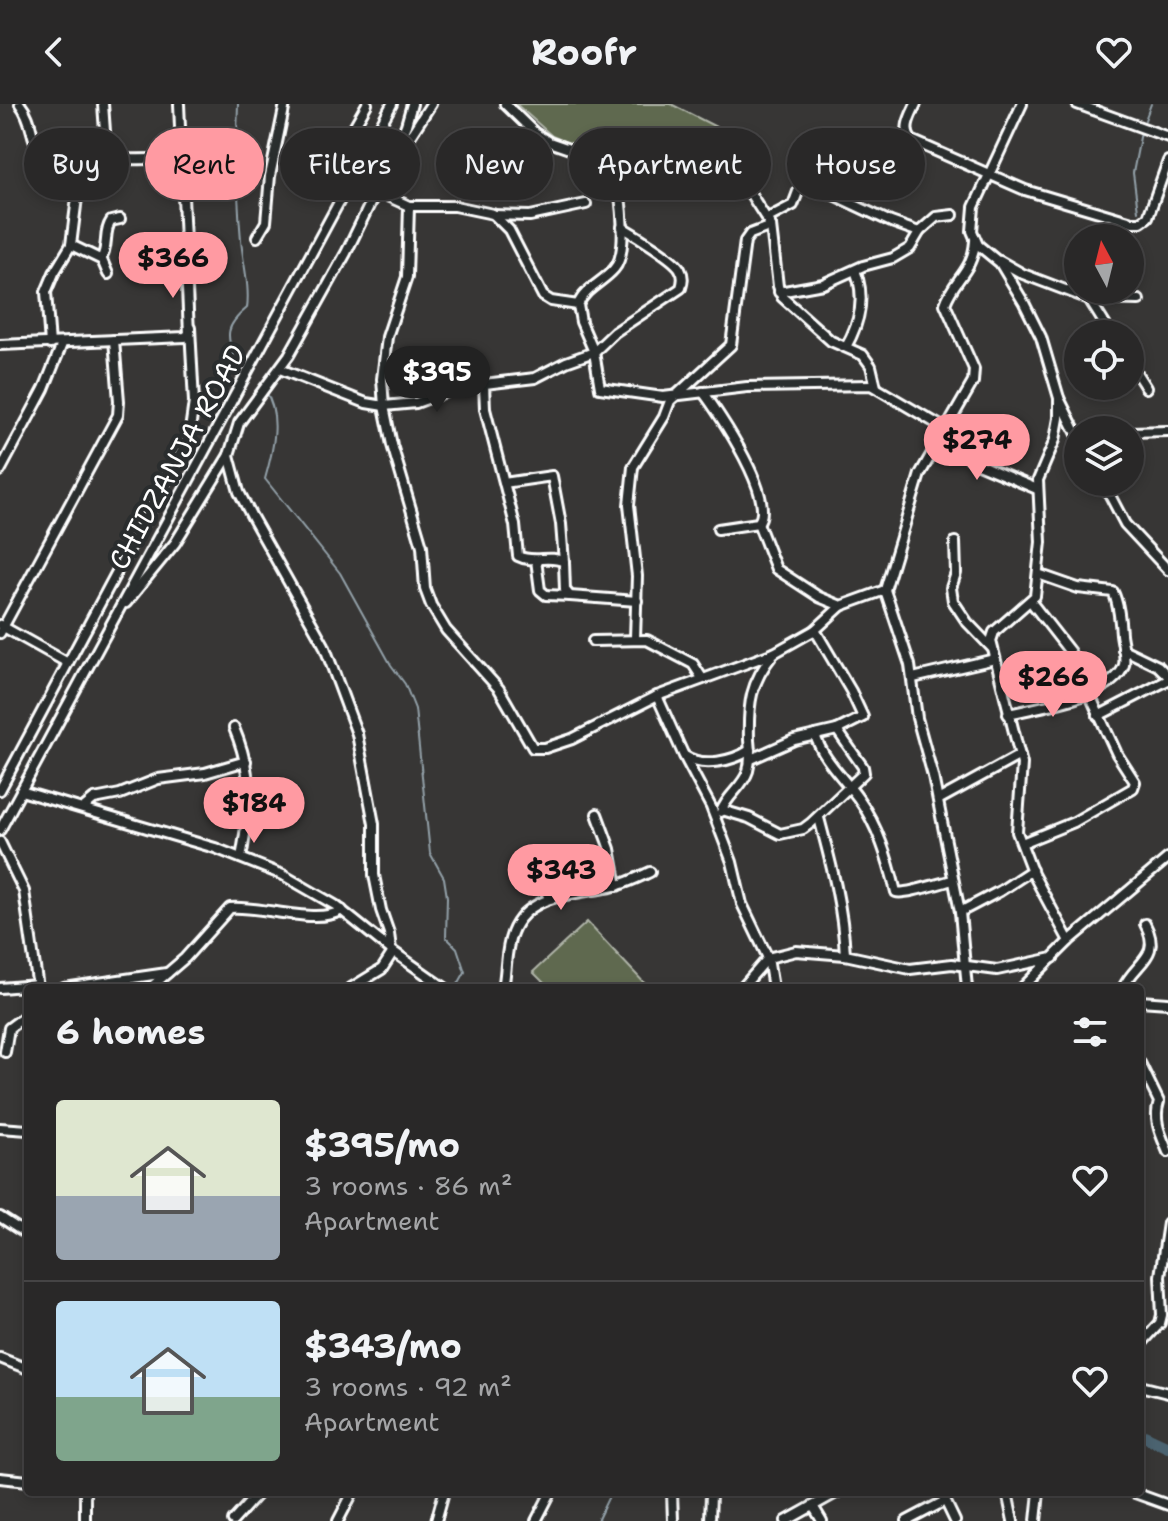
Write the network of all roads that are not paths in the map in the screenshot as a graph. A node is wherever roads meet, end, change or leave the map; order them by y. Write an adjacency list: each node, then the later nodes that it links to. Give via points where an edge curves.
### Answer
1 (20, 104): 14 (street)
2 (103, 104): 15 (street)
3 (179, 104): 16 (street)
4 (285, 104): 38 (street, via 266,222)
5 (367, 104): 17 (street)
6 (392, 104): 85 (street, CHIDZANJA ROAD)
7 (412, 104): 18 (street)
8 (431, 104): 19 (street)
9 (505, 104): 21 (street, via 535,133)
10 (916, 104): 23 (street, via 907,125 911,140)
11 (1022, 104): 23 (street)
12 (1077, 104): 13 (street)
13 (1098, 107): 20 (street)
14 (33, 128)
15 (105, 128)
16 (180, 128)
17 (353, 128)
18 (405, 128)
19 (416, 128)
20 (1168, 137)
21 (569, 149)
22 (1168, 161): 23 (street, via 1148,217 1137,223)
23 (988, 176): 39 (street, via 972,214)
24 (77, 200): 40 (street)
25 (184, 200): 48 (street)
26 (372, 200): 55 (street)
27 (396, 200): 31 (street)
28 (619, 200): 36 (street)
29 (755, 200): 35 (street)
30 (586, 204): 32 (street, via 530,216)
31 (409, 206): 32 (street, via 455,206); 63 (street, via 408,269 387,337)
32 (493, 214): 47 (street, via 509,230 543,296)
33 (953, 215): 37 (street, via 936,217)
34 (120, 219): 42 (street, via 108,226)
35 (769, 222): 37 (street, via 793,205 799,189 812,185); 46 (street); 61 (street, via 745,241 731,345)
36 (622, 227): 47 (street, via 619,263); 54 (street, via 674,260 684,280 681,288)
37 (920, 231): 43 (street, via 905,252)
38 (257, 237)
39 (975, 241): 41 (street); 66 (street, via 971,264 945,304 974,376)
40 (71, 245): 42 (street); 50 (street, via 46,292)
41 (994, 257): 45 (street); 62 (street, via 1041,337)
42 (101, 259): 44 (street)
43 (855, 270): 46 (street, via 823,284); 53 (street, via 861,283 860,317)
44 (108, 274)
45 (1064, 290)
46 (779, 292): 53 (street, via 822,333)
47 (578, 305): 54 (street)
48 (190, 328): 49 (street, via 185,337); 94 (street, via 194,411 189,437)
49 (114, 340): 51 (street); 86 (street, via 118,415)
50 (50, 344): 51 (street); 52 (street)
51 (62, 344): 69 (street)
52 (0, 345)
53 (846, 347): 58 (street, via 863,355)
54 (594, 352): 56 (street, via 535,378); 61 (street, via 600,388)
55 (280, 369): 63 (street); 68 (street, via 239,423)
56 (484, 385): 63 (street); 70 (street)
57 (1144, 385): 59 (street)
58 (876, 387): 60 (street, via 766,386); 66 (street)
59 (1146, 388)
60 (703, 392): 61 (street); 73 (street, via 752,476 764,512)
61 (676, 396): 82 (street, via 633,467 629,505)
62 (1059, 398): 64 (street); 71 (street, via 1058,429)
63 (384, 406): 99 (street, via 422,546 427,598 446,630 499,689 529,745 537,750 572,739)
64 (1068, 416)
65 (1168, 431): 67 (street)
66 (944, 432): 71 (street, via 953,448 978,464); 80 (street, via 920,474)
67 (1144, 432)
68 (229, 455): 85 (street, via 175,543); 134 (street, via 239,492 324,645 357,734 374,824 374,875)
69 (0, 471)
70 (504, 483): 76 (street, via 518,556); 77 (street, via 552,476)
71 (1037, 489): 79 (street)
72 (1110, 496): 78 (street, via 1125,524)
73 (758, 523): 74 (street); 84 (street, via 776,569)
74 (718, 529)
75 (955, 542): 90 (street, via 953,601)
76 (536, 560): 77 (street); 81 (street, via 540,590)
77 (564, 562): 81 (street)
78 (1168, 570)
79 (1038, 574): 83 (street); 91 (street, via 1078,588 1113,592)
80 (885, 590): 84 (street); 96 (street)
81 (570, 596): 82 (street)
82 (637, 601): 88 (street)
83 (1031, 602): 90 (street, via 994,632); 98 (street, via 1064,642)
84 (841, 606): 87 (street)
85 (115, 616): 111 (street, CHIDZANJA ROAD)
86 (1, 628): 94 (street)
87 (815, 630): 92 (street); 103 (street, via 863,715)
88 (635, 638): 89 (street); 95 (street, via 657,643 693,664)
89 (593, 641)
90 (992, 649): 93 (street)
91 (1123, 649): 97 (street, via 1154,663); 98 (street, via 1124,665 1113,682)
92 (774, 653): 95 (street); 105 (street, via 752,689)
93 (995, 659): 96 (street); 100 (street)
94 (68, 663): 110 (street)
95 (702, 678): 99 (street)
96 (913, 678): 112 (street, via 917,718)
97 (1168, 678): 101 (street)
98 (1089, 693): 100 (street); 101 (street)
99 (657, 696): 107 (street)
100 (1008, 714): 106 (street)
101 (1098, 716): 121 (street, via 1135,785 1074,822)
102 (234, 728): 108 (street)
103 (837, 730): 104 (street); 109 (street, via 864,770)
104 (815, 735): 105 (street); 109 (street)
105 (750, 754): 107 (street, via 721,761); 114 (street, via 747,775)
106 (1020, 755): 112 (street); 121 (street, via 1016,825)
107 (684, 756): 118 (street)
108 (246, 761): 113 (street, via 158,779 94,799); 123 (street, via 250,796)
109 (850, 788): 117 (street); 127 (street, via 874,825 897,894)
110 (0, 790)
111 (21, 791): 113 (street); 115 (street, CHIDZANJA ROAD)
112 (938, 800): 127 (street)
113 (83, 808): 123 (street)
114 (722, 810): 117 (street, via 780,834 803,829); 118 (street)
115 (4, 814): 119 (street, CHIDZANJA ROAD)
116 (597, 814): 128 (street)
117 (819, 818): 135 (street, via 833,868)
118 (718, 824): 136 (street, via 742,904)
119 (0, 830)
120 (0, 842): 140 (street, via 24,891)
121 (1022, 843): 125 (street)
122 (532, 853): 129 (street)
123 (241, 858): 130 (street, via 301,883)
124 (1168, 858): 133 (street)
125 (1032, 870): 131 (street); 133 (street)
126 (650, 872): 128 (street)
127 (953, 880): 131 (street)
128 (617, 886): 129 (street)
129 (549, 899): 145 (street, via 525,913 514,928)
130 (342, 910): 134 (street); 139 (street, via 317,918 230,908)
131 (960, 912): 138 (street)
132 (1145, 924): 150 (street, via 1152,936 1150,952)
133 (1069, 941): 137 (street)
134 (392, 951): 143 (street, via 382,969); 144 (street)
135 (845, 955): 136 (street, via 796,951); 138 (street, via 910,969)
136 (768, 958): 146 (street); 147 (street)
137 (1053, 958): 138 (street, via 997,970); 149 (street)
138 (964, 966): 148 (street)
139 (167, 973): 141 (street); 142 (street)
140 (38, 984)
141 (91, 984)
142 (155, 984)
143 (358, 984)
144 (438, 984)
145 (504, 984)
146 (745, 984)
147 (772, 984)
148 (966, 984)
149 (1026, 984)
150 (1126, 984)
151 (24, 987): 152 (street)
152 (0, 988)
153 (1144, 1001): 154 (street)
154 (1168, 1003)
155 (24, 1017): 156 (street, via 9,1028)
156 (5, 1052)
157 (1144, 1071): 158 (street)
158 (1159, 1102): 159 (street); 162 (street, via 1158,1129)
159 (1168, 1107)
160 (0, 1128): 161 (street)
161 (24, 1130)
162 (1168, 1152)
163 (0, 1217): 165 (street)
164 (1168, 1223): 166 (street, via 1160,1276 1162,1315)
165 (24, 1232)
166 (1144, 1341)
167 (0, 1358): 168 (street)
168 (24, 1367)
169 (1144, 1387): 170 (street)
170 (1168, 1393)
171 (0, 1478): 172 (street)
172 (24, 1481)
173 (85, 1496): 187 (street)
174 (255, 1496): 188 (street)
175 (351, 1496): 189 (street)
176 (443, 1496): 190 (street)
177 (549, 1496): 191 (street)
178 (672, 1496): 192 (street)
179 (710, 1496): 193 (street)
180 (831, 1496): 186 (street)
181 (943, 1496): 196 (street); 197 (street)
182 (1008, 1496): 198 (street)
183 (1039, 1496): 199 (street)
184 (1143, 1496): 185 (street)
185 (1168, 1505)
186 (813, 1506): 194 (street); 195 (street)
187 (85, 1521)
188 (233, 1521)
189 (338, 1521)
190 (436, 1521)
191 (536, 1521)
192 (673, 1521)
193 (710, 1521)
194 (786, 1521)
195 (822, 1521)
196 (907, 1521)
197 (955, 1521)
198 (1013, 1521)
199 (1036, 1521)

